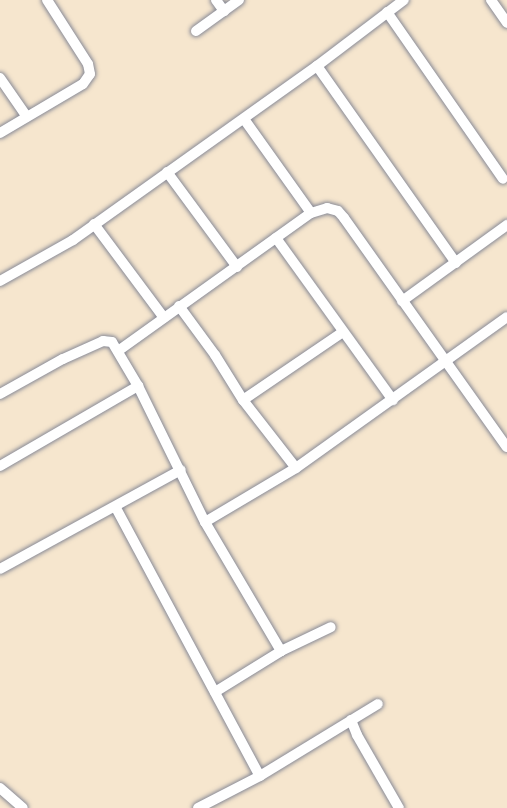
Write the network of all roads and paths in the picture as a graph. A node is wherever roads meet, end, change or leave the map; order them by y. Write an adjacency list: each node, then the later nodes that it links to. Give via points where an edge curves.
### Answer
1 (47, 0): 12 (street, via 90,74 83,84)
2 (216, 0): 6 (street)
3 (239, 0): 6 (street)
4 (404, 0): 7 (street)
5 (491, 0): 8 (street)
6 (224, 11): 9 (street)
7 (387, 12): 10 (street); 16 (street)
8 (507, 23)
9 (196, 31)
10 (318, 66): 13 (street); 21 (street)
11 (0, 78): 12 (street)
12 (27, 117): 14 (street)
13 (244, 119): 15 (street); 17 (street)
14 (0, 133)
15 (167, 172): 18 (street); 22 (street)
16 (503, 179)
17 (311, 213): 20 (street); 24 (street, via 327,208 338,211)
18 (94, 224): 23 (street); 27 (street)
19 (507, 225): 21 (street)
20 (276, 238): 22 (street); 28 (street)
21 (456, 263): 24 (street)
22 (237, 267): 25 (street)
23 (0, 281)
24 (402, 301): 30 (street)
25 (179, 306): 27 (street); 33 (street)
26 (507, 317): 30 (street)
27 (164, 318): 29 (street)
28 (343, 332): 33 (street); 34 (street)
29 (118, 351): 31 (street); 32 (street, via 112,342 103,341)
30 (445, 359): 34 (street); 35 (street)
31 (138, 386): 36 (street); 38 (street)
32 (0, 394)
33 (243, 400): 37 (street)
34 (393, 400): 37 (street)
35 (507, 447)
36 (0, 466)
37 (296, 468): 40 (street)
38 (181, 470): 39 (street); 40 (street)
39 (116, 508): 41 (street); 44 (street)
40 (205, 522): 43 (street)
41 (0, 570)
42 (331, 627): 43 (street)
43 (281, 651): 44 (street)
44 (215, 692): 47 (street)
45 (378, 704): 46 (street)
46 (351, 720): 47 (street); 49 (street)
47 (260, 776): 51 (street)
48 (0, 788): 50 (street)
49 (395, 807)
50 (23, 808)
51 (198, 808)

